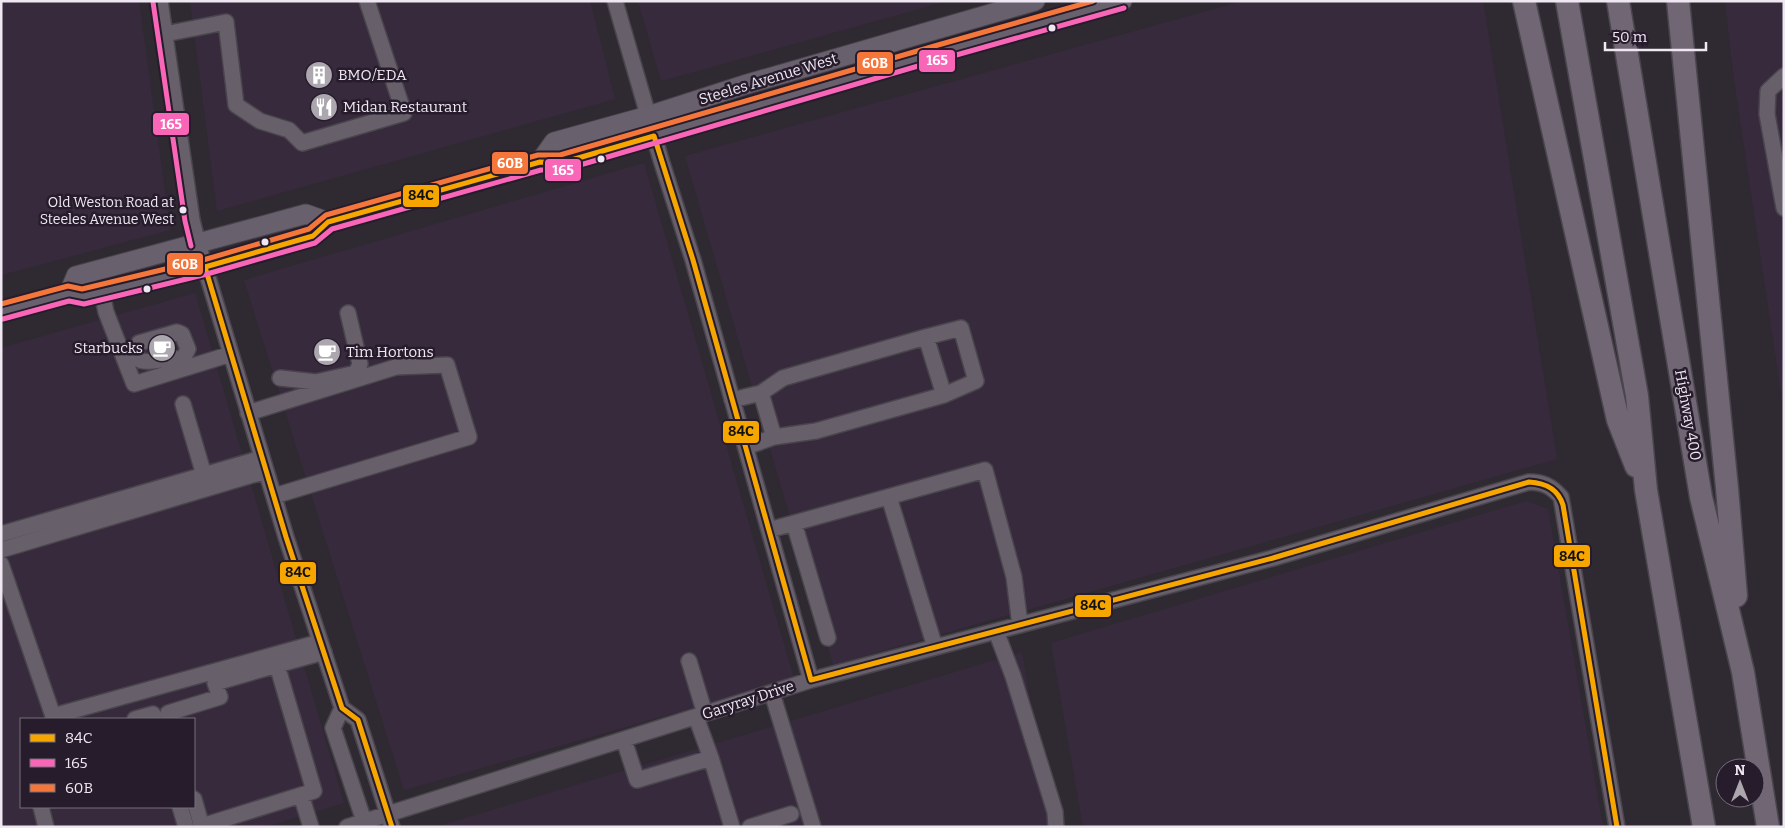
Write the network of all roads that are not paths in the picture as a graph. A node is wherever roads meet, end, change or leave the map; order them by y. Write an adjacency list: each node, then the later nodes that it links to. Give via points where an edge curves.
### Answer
1 (160, 1): 10 (street)
2 (367, 1): 10 (street, via 404,113 302,143 289,130 260,120 236,105 226,22)
3 (615, 1): 12 (street)
4 (1035, 1): 12 (main road, Steeles Avenue West)
5 (1524, 1): 35 (highway, via 1618,420)
6 (1567, 1): 35 (highway, via 1637,396)
7 (1618, 1): 50 (highway, Highway 400, via 1701,497)
8 (1678, 1): 50 (highway)
9 (1111, 3): 13 (main road, Steeles Avenue West)
10 (165, 34): 17 (street)
11 (1784, 76): 15 (street, via 1768,91 1767,106)
12 (648, 116): 13 (street); 14 (main road, Steeles Avenue West, via 554,142)
13 (654, 136): 14 (main road, Steeles Avenue West, via 561,163); 28 (street)
14 (540, 162): 16 (main road, Steeles Avenue West)
15 (1784, 208)
16 (328, 222): 17 (main road, via 306,214); 18 (main road, Steeles Avenue West, via 313,236)
17 (198, 244): 18 (street); 20 (main road, via 76,276)
18 (205, 267): 19 (main road, Steeles Avenue West); 24 (street)
19 (102, 292): 20 (main road, Steeles Avenue West, via 82,297); 24 (street, via 106,312 134,384 184,364)
20 (69, 294): 21 (main road, Steeles Avenue West)
21 (1, 312)
22 (348, 312): 25 (street, via 360,364 356,373 316,382)
23 (926, 337): 26 (street, via 783,378); 27 (street); 27 (street, via 961,328 976,381)
24 (231, 354): 30 (street)
25 (280, 378)
26 (761, 393): 28 (street); 31 (street)
27 (944, 395): 31 (street, via 816,431)
28 (732, 400): 32 (street)
29 (183, 404): 34 (street)
30 (248, 413): 33 (street); 36 (street, via 396,367 446,365 466,428 468,437)
31 (774, 437): 32 (street)
32 (746, 447): 39 (street)
33 (264, 464): 34 (street); 36 (street); 41 (street)
34 (204, 475): 40 (street)
35 (1646, 490): 77 (highway)
36 (274, 496): 46 (street)
37 (889, 497): 38 (street); 43 (street, via 985,470 1014,577); 47 (street)
38 (794, 524): 39 (street); 45 (street)
39 (769, 530): 51 (street)
40 (1, 534)
41 (1, 550)
42 (1, 564): 46 (street, via 53,716)
43 (1020, 624): 44 (street, Garyray Drive); 76 (street, Garyray Drive, via 1273,558 1529,482 1539,482 1551,487 1561,497)
44 (996, 631): 47 (street, Garyray Drive); 75 (street, via 1053,803)
45 (828, 638)
46 (322, 647): 49 (street); 53 (street)
47 (935, 647): 51 (street, Garyray Drive)
48 (689, 661): 54 (street)
49 (277, 665): 57 (street, via 216,683 220,697 168,713); 60 (street, via 314,791)
50 (1743, 672): 78 (highway, Highway 400)
51 (811, 680): 52 (street, Garyray Drive)
52 (772, 693): 54 (street, Garyray Drive); 74 (street)
53 (342, 708): 65 (street, via 358,720); 66 (street, via 334,728)
54 (700, 716): 58 (street, Garyray Drive); 59 (street)
55 (139, 718): 56 (street, via 153,714)
56 (154, 718)
57 (170, 718)
58 (624, 740): 59 (street, via 637,780); 65 (street, Garyray Drive)
59 (710, 758): 72 (street)
60 (301, 795): 67 (street); 70 (street)
61 (195, 802): 67 (street)
62 (41, 808): 68 (street)
63 (180, 808): 69 (street)
64 (791, 814): 73 (street)
65 (390, 820): 66 (street, Garyray Drive)
66 (365, 824): 71 (street, Garyray Drive)
67 (202, 826)
68 (46, 827)
69 (186, 827)
70 (311, 827)
71 (347, 827)
72 (732, 827)
73 (750, 827)
74 (813, 827)
75 (1056, 827)
76 (1617, 827)
77 (1704, 827)
78 (1768, 827)

